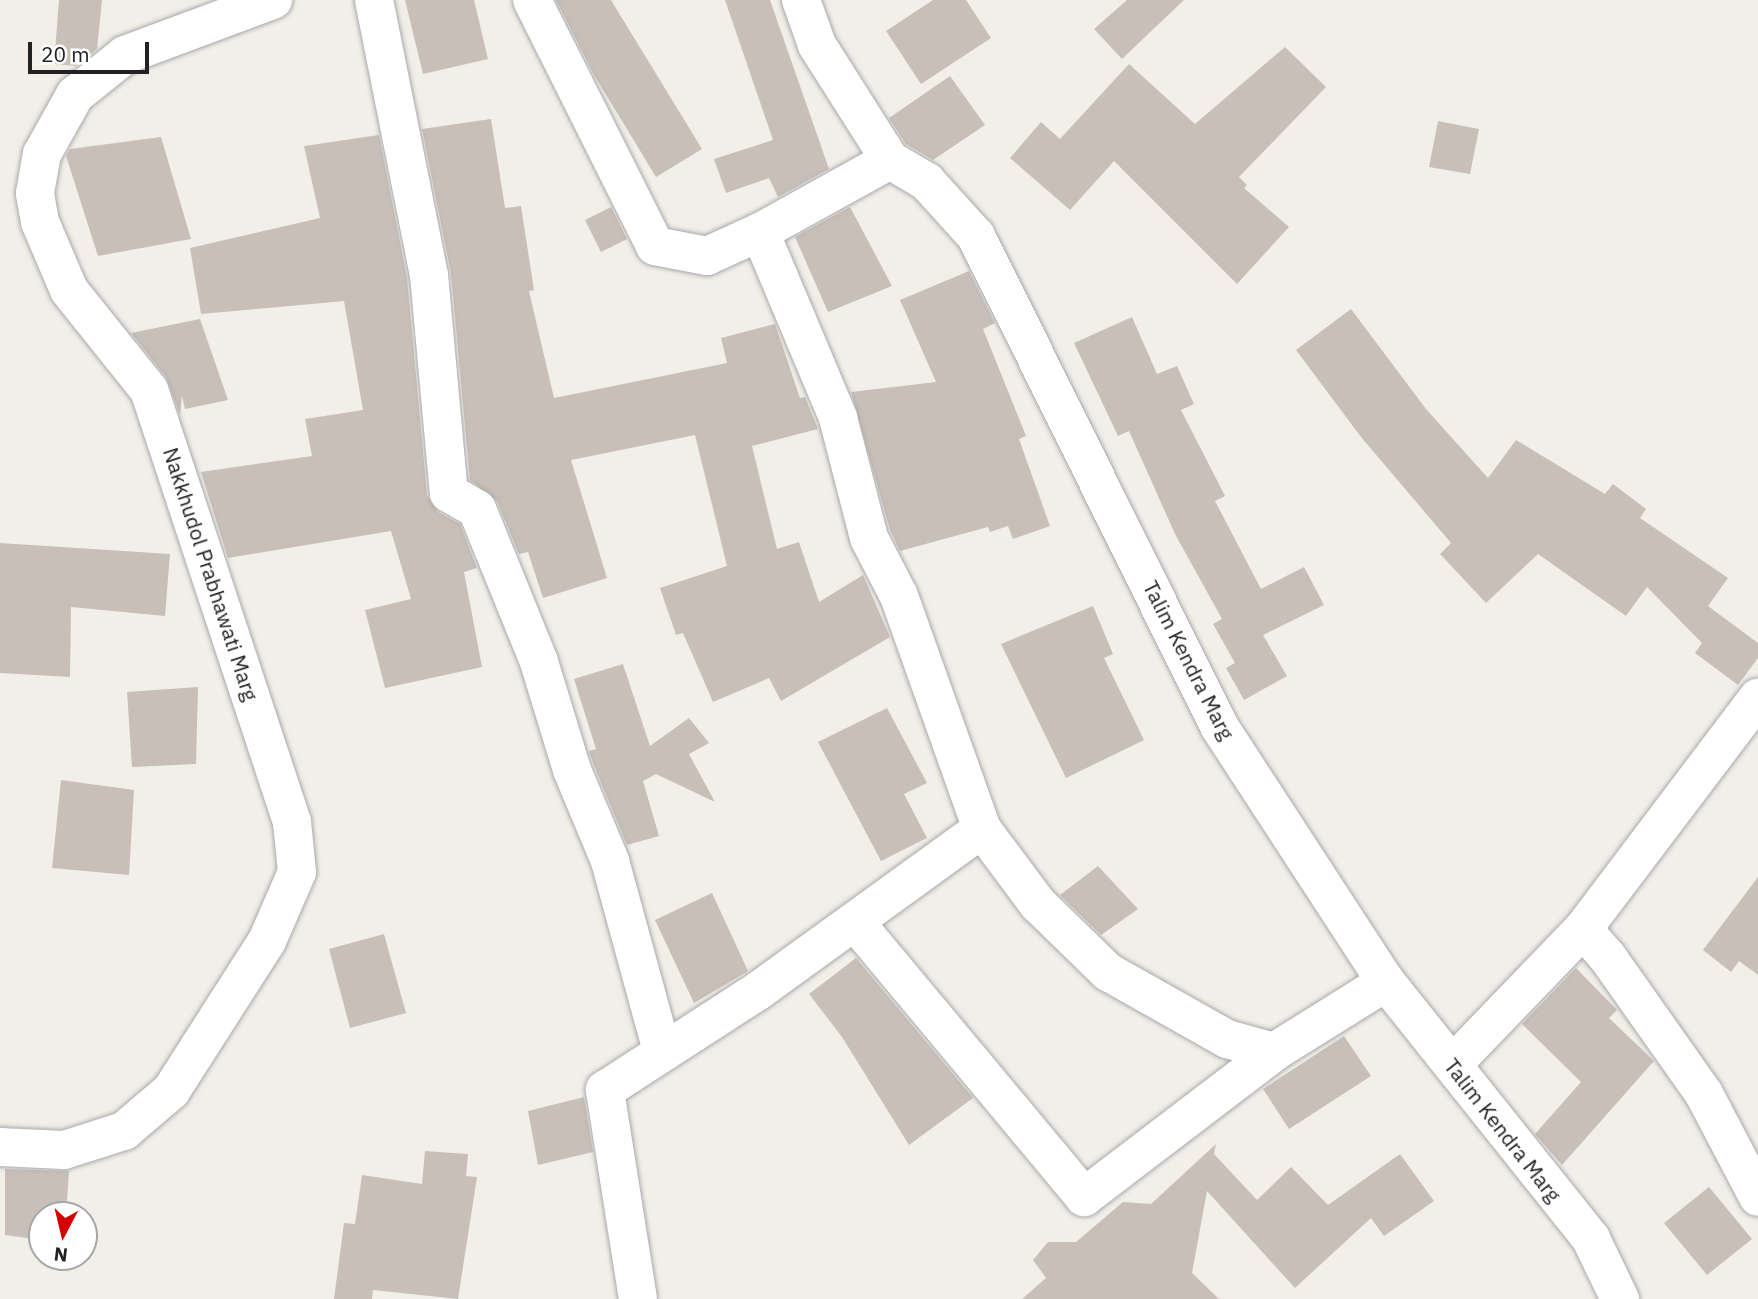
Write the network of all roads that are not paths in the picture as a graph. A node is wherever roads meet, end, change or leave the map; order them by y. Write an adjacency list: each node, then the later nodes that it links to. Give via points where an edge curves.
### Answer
1 (273, 0): 15 (street, Nakkhudol Prabhawati Marg, via 125,55 75,95 42,154 35,193 40,222 69,290 149,390 292,822 298,873 267,941 171,1091 124,1130 64,1150)
2 (374, 0): 12 (street, via 429,275 449,493 477,509 539,662 572,770 610,861)
3 (532, 0): 6 (street, via 655,246 707,256)
4 (801, 0): 5 (street, Talim Kendra Marg, via 817,45)
5 (890, 160): 6 (street); 11 (street, Talim Kendra Marg, via 927,182 976,236 1219,726)
6 (760, 232): 8 (street, via 838,418 869,538 899,596)
7 (1758, 698): 10 (street)
8 (982, 829): 9 (street); 13 (street, via 1038,904 1108,972 1227,1039)
9 (855, 922): 12 (street); 13 (street, via 1084,1197)
10 (1583, 929): 14 (street); 16 (street, via 1606,954 1704,1094)
11 (1386, 982): 13 (street); 14 (street, Talim Kendra Marg)
12 (662, 1051): 17 (street, via 605,1090)
13 (1274, 1052)
14 (1452, 1065): 18 (street, Talim Kendra Marg, via 1591,1240)
15 (0, 1147)
16 (1758, 1197)
17 (638, 1299)
18 (1620, 1299)

